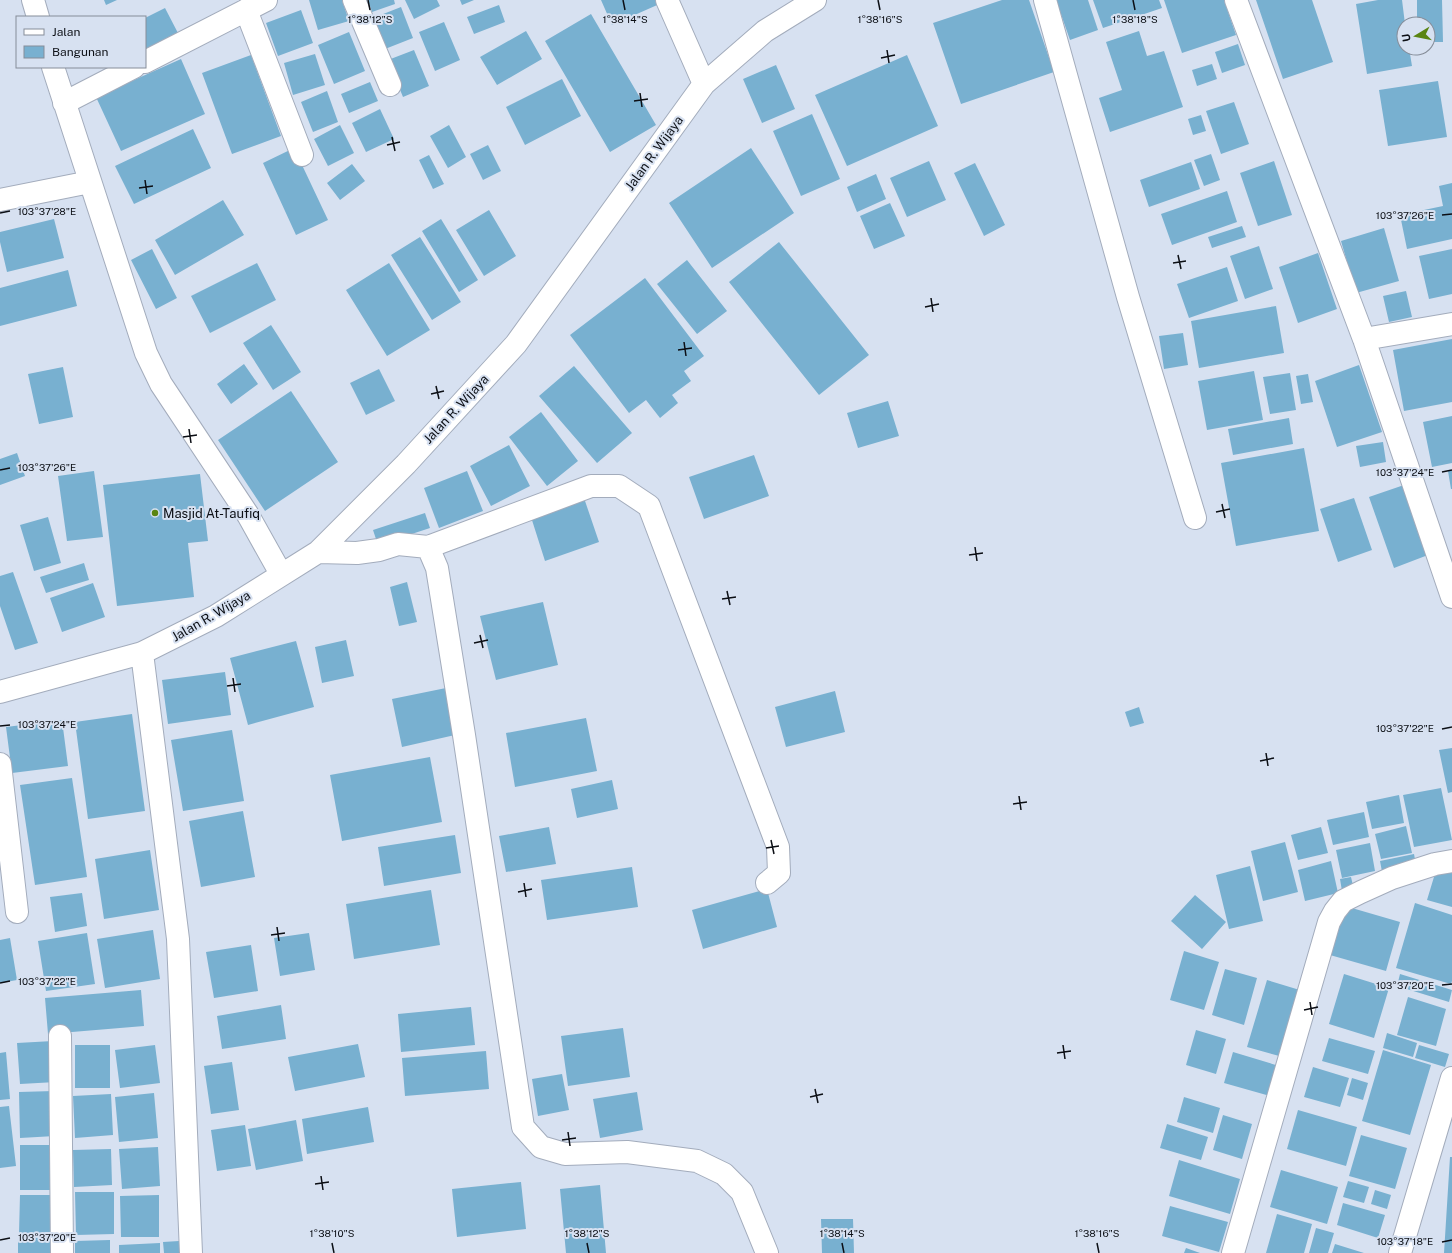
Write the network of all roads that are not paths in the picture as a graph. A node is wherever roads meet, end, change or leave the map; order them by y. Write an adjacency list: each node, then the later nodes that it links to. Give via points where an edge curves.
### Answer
1 (33, 0): 9 (street)
2 (266, 0): 8 (street)
3 (354, 0): 14 (street)
4 (667, 0): 13 (street)
5 (815, 0): 13 (street, Jalan R. Wijaya, via 765,31)
6 (1045, 0): 21 (street, via 1128,297)
7 (1236, 0): 20 (street)
8 (246, 10): 10 (street); 16 (street)
9 (38, 16)
10 (146, 61)
11 (53, 68): 15 (street)
12 (132, 68): 15 (street)
13 (704, 84): 23 (street, Jalan R. Wijaya, via 516,344 406,464)
14 (390, 85)
15 (64, 103): 17 (street)
16 (302, 155)
17 (90, 182): 18 (street); 24 (street, via 146,353 161,384 248,515)
18 (0, 200)
19 (1452, 324): 20 (street)
20 (1364, 339): 25 (street)
21 (1195, 518)
22 (428, 547): 23 (street, via 398,544 357,553); 30 (street, via 591,486 619,486 649,506 778,847 779,873); 36 (street, via 437,568 523,1127 541,1147 565,1154 627,1152 697,1161 724,1174 742,1192)
23 (318, 552): 24 (street, Jalan R. Wijaya)
24 (281, 574): 26 (street, Jalan R. Wijaya, via 216,616)
25 (1452, 597)
26 (142, 653): 27 (street, Jalan R. Wijaya); 35 (street, via 178,939)
27 (0, 692)
28 (0, 764): 31 (street)
29 (1452, 861): 37 (street, via 1435,864 1386,881 1342,901 1335,911 1329,922)
30 (767, 883)
31 (17, 912)
32 (60, 1036): 34 (street)
33 (1452, 1078): 38 (street)
34 (62, 1253)
35 (191, 1253)
36 (767, 1253)
37 (1233, 1253)
38 (1400, 1253)

